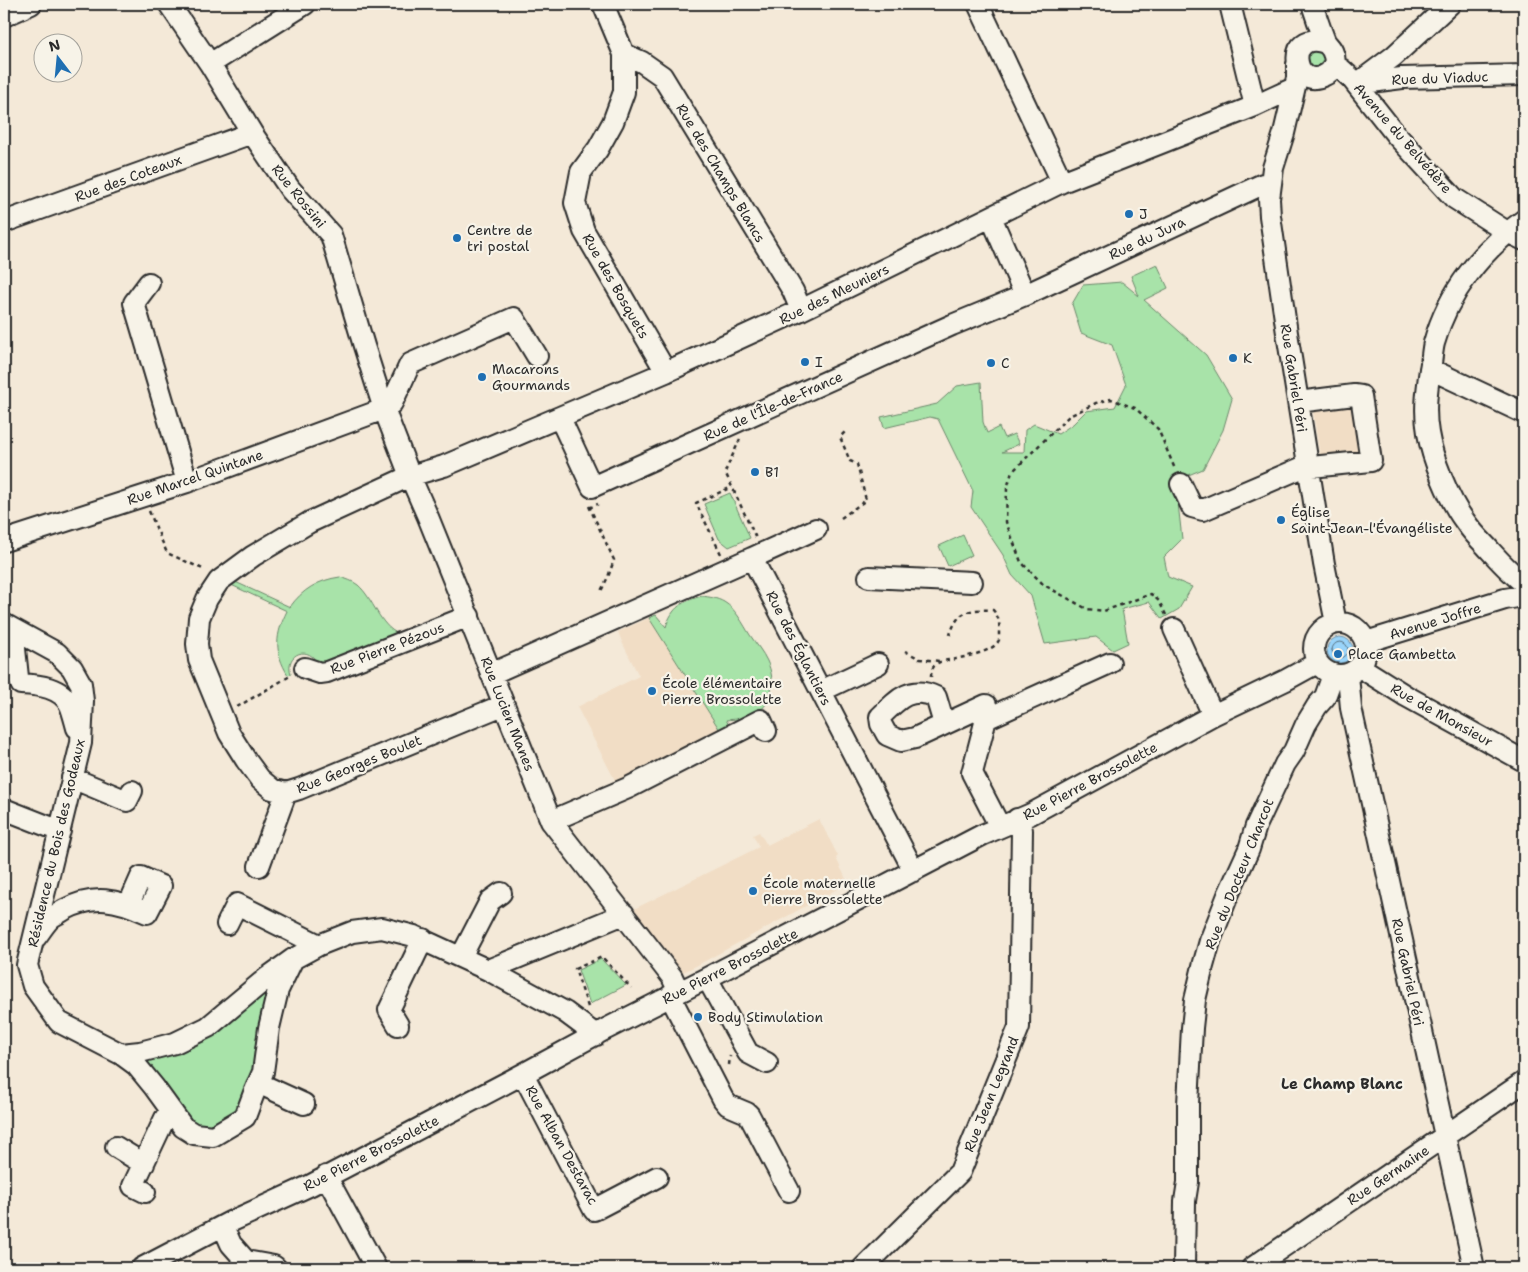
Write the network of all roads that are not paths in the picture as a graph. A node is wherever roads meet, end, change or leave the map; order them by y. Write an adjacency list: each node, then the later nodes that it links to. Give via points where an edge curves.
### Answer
1 (31, 4): 10 (street)
2 (169, 4): 13 (street, Rue Rossini)
3 (305, 4): 13 (street)
4 (603, 4): 12 (street, Rue des Bosquets)
5 (978, 4): 22 (street)
6 (1230, 4): 20 (street)
7 (1307, 4): 11 (street)
8 (1312, 4): 11 (street)
9 (1450, 4): 18 (street, via 1394,56)
10 (4, 16)
11 (1317, 43): 14 (street, via 1299,51); 15 (street, via 1333,51)
12 (624, 54): 30 (street, Rue des Champs Blancs, via 662,76 793,291); 33 (street, Rue des Bosquets, via 624,92 613,122 581,172 574,203 584,232)
13 (210, 64): 21 (street, Rue Rossini)
14 (1297, 64): 17 (street, via 1306,75); 19 (street, Rue Gabriel Péri)
15 (1334, 66): 17 (street, via 1326,75); 18 (street, Avenue du Belvédère)
16 (1524, 76): 18 (street, Rue du Viaduc, via 1402,78)
17 (1316, 78): 19 (street, Rue Gabriel Péri)
18 (1356, 84): 27 (street, Avenue du Belvédère, via 1397,136 1454,198)
19 (1295, 97): 20 (street, Rue des Meuniers); 23 (street, Rue Gabriel Péri)
20 (1255, 106): 22 (street, Rue des Meuniers)
21 (252, 133): 26 (street, Rue des Coteaux); 35 (street, Rue Rossini, via 290,189 331,235)
22 (1062, 182): 24 (street, Rue des Meuniers)
23 (1271, 184): 29 (street, Rue du Jura, via 1263,184); 34 (street, Rue Gabriel Péri, via 1273,242)
24 (991, 217): 29 (street); 30 (street, Rue des Meuniers)
25 (1524, 220): 27 (street)
26 (4, 222)
27 (1515, 236): 32 (street, via 1468,273 1447,308 1434,343)
28 (149, 283): 40 (street, via 134,303)
29 (1025, 295): 37 (street, Rue de l'Île-de-France, via 592,487)
30 (801, 310): 33 (street, Rue des Meuniers)
31 (537, 356): 35 (street, via 514,318 410,364 392,403)
32 (1430, 369): 36 (street); 47 (street, via 1426,397 1428,433 1437,466 1463,519)
33 (666, 372): 37 (street, Rue des Meuniers)
34 (1298, 402): 38 (street, Rue Gabriel Péri); 38 (street, via 1361,396 1371,461)
35 (384, 409): 39 (street, Rue Lucien Manes); 40 (street, Rue Marcel Quintane)
36 (1524, 413)
37 (560, 418): 39 (street, Rue des Meuniers, via 444,466)
38 (1308, 466): 41 (street, via 1203,510 1192,507); 49 (street, Rue Gabriel Péri)
39 (410, 476): 48 (street, Rue Lucien Manes); 69 (street, Rue Georges Boulet, via 310,522 253,556 219,581 198,618 199,660 229,732 260,779 272,790)
40 (187, 482): 43 (street, Rue Marcel Quintane)
41 (1181, 484)
42 (816, 529): 44 (street)
43 (4, 541)
44 (757, 556): 58 (street); 59 (street, Rue des Églantiers)
45 (869, 577): 46 (street)
46 (972, 582)
47 (1518, 589): 52 (street, Avenue Joffre)
48 (468, 616): 56 (street, Rue Pierre Pézous, via 327,672); 58 (street, Rue Lucien Manes)
49 (1336, 623): 52 (street, via 1358,629); 53 (street, via 1318,635 1313,648)
50 (9, 627): 65 (street, Résidence du Bois des Godeaux, via 57,652 72,668 81,684); 65 (street, via 21,684 56,690 70,704)
51 (1174, 629): 61 (street)
52 (1366, 642): 57 (street, via 1366,655)
53 (1317, 663): 57 (street, via 1327,672); 61 (street, Rue Pierre Brossolette)
54 (878, 664): 59 (street)
55 (1110, 664): 62 (street)
56 (304, 668)
57 (1347, 672): 66 (street, Rue de Monsieur, via 1406,696); 97 (street, Rue Gabriel Péri, via 1351,708); 109 (street, Rue du Docteur Charcot, via 1317,706 1294,752 1284,764 1210,941 1195,1000 1192,1028)
58 (491, 674): 60 (street, Rue Lucien Manes)
59 (821, 691): 75 (street, Rue des Églantiers)
60 (504, 705): 69 (street, Rue Georges Boulet); 71 (street, Rue Lucien Manes)
61 (1213, 715): 72 (street, Rue Pierre Brossolette)
62 (986, 719): 63 (street, via 986,706); 72 (street, Rue Jean Legrand, via 972,773)
63 (944, 724): 63 (street, via 901,741 887,735 880,717 903,697 914,692 927,693 936,698)
64 (766, 731): 71 (street, via 761,720 628,788)
65 (81, 743): 67 (street, Résidence du Bois des Godeaux)
66 (1524, 761)
67 (72, 778): 68 (street, via 127,801); 73 (street, Résidence du Bois des Godeaux)
68 (132, 791)
69 (286, 792): 74 (street)
70 (4, 809): 73 (street)
71 (551, 821): 78 (street, Rue Lucien Manes)
72 (1009, 823): 75 (street, Rue Pierre Brossolette); 108 (street, Rue Jean Legrand, via 1022,830 1018,1027 960,1172)
73 (60, 831): 81 (street, Résidence du Bois des Godeaux)
74 (259, 866)
75 (914, 871): 86 (street, Rue Pierre Brossolette)
76 (501, 893): 83 (street, via 490,901)
77 (129, 904): 81 (street, via 91,899 74,905 52,917)
78 (624, 914): 85 (street); 87 (street, Rue Lucien Manes, via 672,977)
79 (227, 924): 82 (street, via 237,904)
80 (423, 940): 82 (street, via 382,928 352,932); 83 (street); 88 (street, via 389,1010)
81 (32, 942): 90 (street, Résidence du Bois des Godeaux, via 27,965 33,986 59,1022)
82 (319, 945): 84 (street)
83 (461, 957): 85 (street)
84 (293, 959): 90 (street, via 208,1027 175,1043); 94 (street, Résidence du Bois des Godeaux, via 278,990 263,1072)
85 (488, 970): 89 (street, via 565,1012)
86 (707, 978): 87 (street, Rue Pierre Brossolette); 91 (street, via 748,1053)
87 (675, 994): 89 (street, Rue Pierre Brossolette); 102 (street, Rue Lucien Manes, via 723,1099 749,1115)
88 (398, 1024)
89 (596, 1035): 92 (street, Rue Pierre Brossolette)
90 (121, 1054): 96 (street, Résidence du Bois des Godeaux, via 136,1064)
91 (767, 1062)
92 (523, 1074): 100 (street, Rue Pierre Brossolette); 101 (street, Rue Alban Destarac, via 594,1210)
93 (1524, 1082): 97 (street, Rue Germaine)
94 (258, 1083): 95 (street); 96 (street, Résidence du Bois des Godeaux, via 245,1117 213,1136 194,1134 183,1127)
95 (304, 1104)
96 (172, 1113): 99 (street, via 165,1118)
97 (1445, 1137): 110 (street, Rue Germaine); 111 (street, Rue Gabriel Péri)
98 (116, 1147): 99 (street)
99 (144, 1164): 103 (street, via 134,1186)
100 (326, 1176): 104 (street, Rue Pierre Brossolette); 107 (street)
101 (657, 1177)
102 (789, 1191)
103 (145, 1192)
104 (223, 1226): 105 (street, Rue Pierre Brossolette); 106 (street, via 231,1244 246,1261)
105 (142, 1268)
106 (276, 1268)
107 (376, 1268)
108 (862, 1268)
109 (1184, 1268)
110 (1252, 1268)
111 (1474, 1268)

